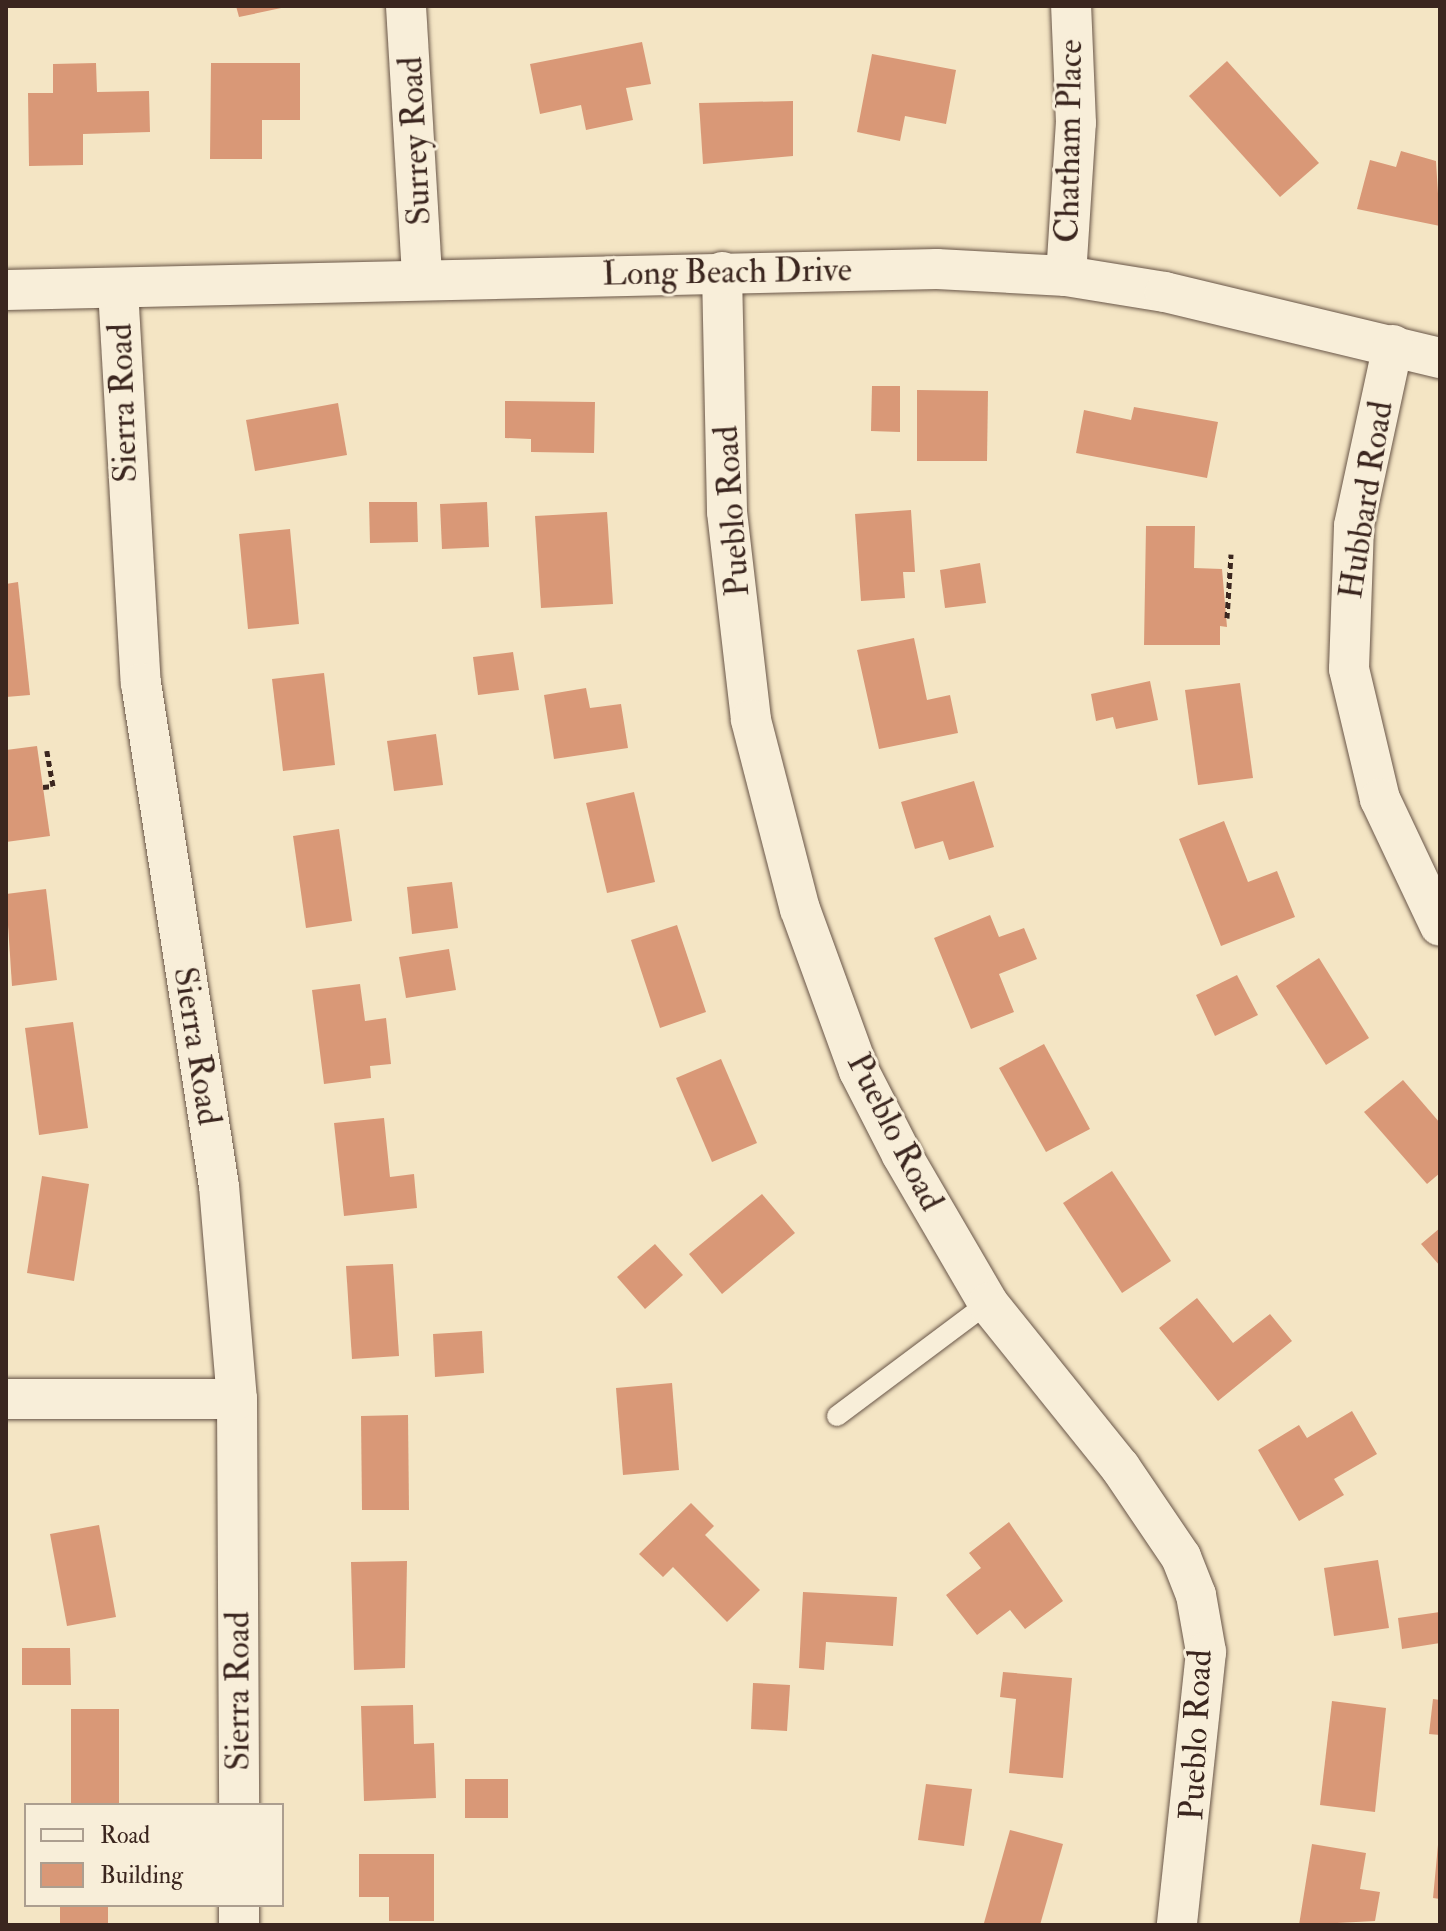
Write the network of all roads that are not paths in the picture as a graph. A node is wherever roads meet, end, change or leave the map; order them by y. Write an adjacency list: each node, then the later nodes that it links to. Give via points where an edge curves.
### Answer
1 (406, 6): 5 (street, Surrey Road)
2 (1071, 6): 4 (street, Chatham Place, via 1076,123)
3 (722, 272): 4 (street, Long Beach Drive, via 937,269); 5 (street, Long Beach Drive); 11 (street, Pueblo Road, via 727,512 746,675 792,880 859,1071)
4 (1066, 276): 8 (street, Long Beach Drive)
5 (422, 277): 6 (street, Long Beach Drive)
6 (118, 289): 7 (street, Long Beach Drive); 13 (street, Sierra Road, via 141,683 219,1186)
7 (6, 290)
8 (1393, 345): 9 (street, Long Beach Drive); 10 (street, Hubbard Road, via 1354,526 1349,669 1380,799)
9 (1440, 358)
10 (1440, 926)
11 (988, 1303): 14 (lane); 16 (street, Pueblo Road, via 1120,1467 1181,1557 1196,1595 1206,1652)
12 (6, 1399): 13 (street)
13 (237, 1399): 15 (street, Sierra Road)
14 (837, 1416)
15 (239, 1803)
16 (1177, 1925)

